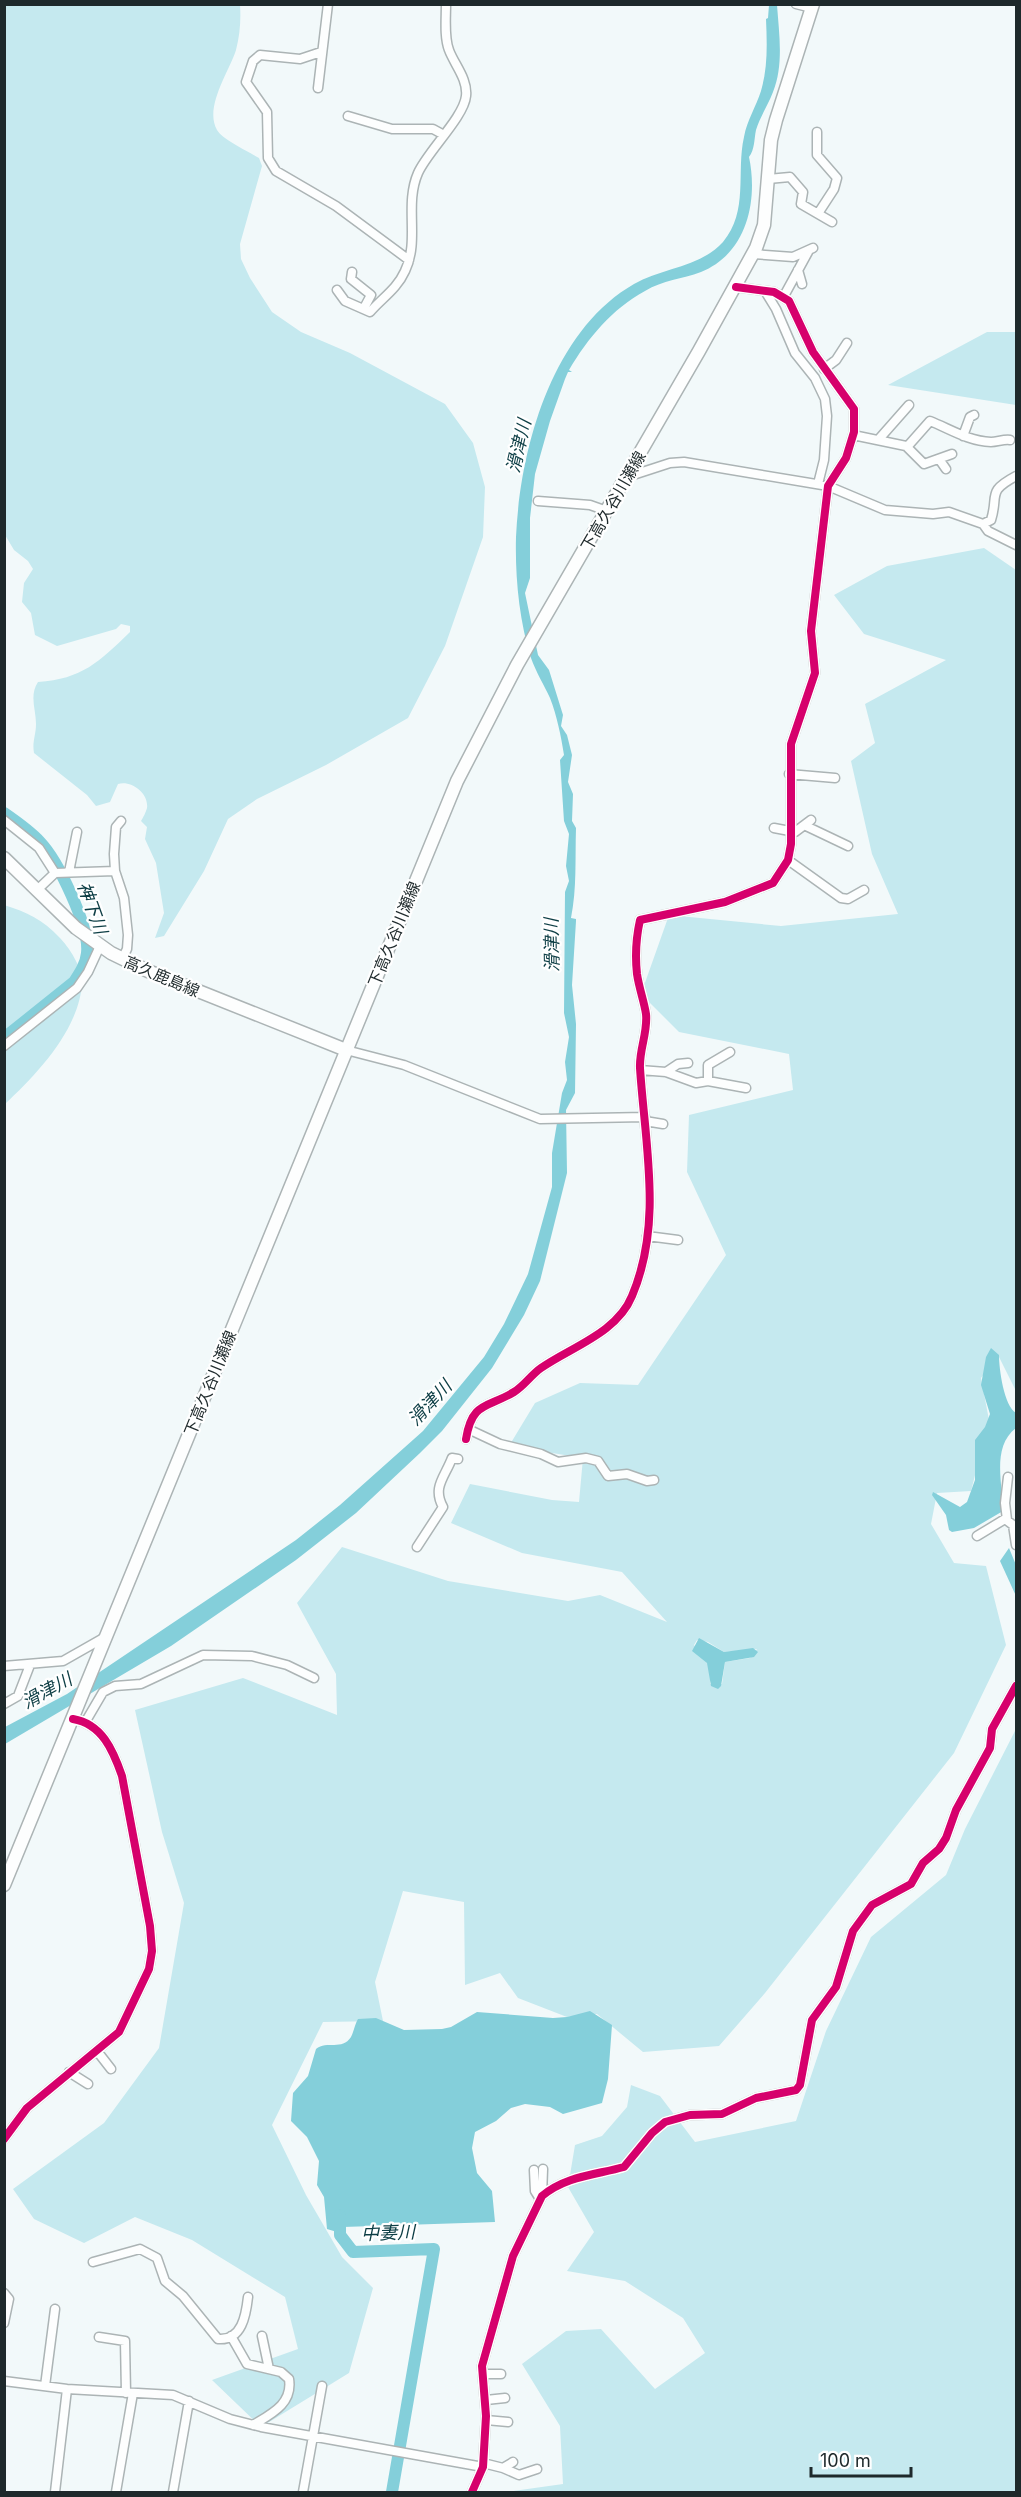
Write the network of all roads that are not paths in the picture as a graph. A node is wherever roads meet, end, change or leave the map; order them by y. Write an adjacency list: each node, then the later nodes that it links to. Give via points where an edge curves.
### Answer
1 (328, 4): 5 (street)
2 (446, 4): 9 (street, via 447,42 463,78 466,97)
3 (796, 4): 4 (street)
4 (813, 6): 10 (main road, 下高久谷川瀬線, via 776,120)
5 (321, 52): 6 (street); 14 (street, via 300,59 260,55 253,61 246,82 269,118 268,158 276,171 336,206)
6 (318, 88)
7 (348, 116): 9 (street, via 392,129 433,129)
8 (817, 132): 11 (street, via 817,155 837,178)
9 (444, 135): 14 (street, via 418,171 410,197)
10 (768, 179): 11 (street, via 790,177 803,192 801,204); 13 (main road, 下高久谷川瀬線, via 764,225)
11 (825, 217): 12 (street)
12 (819, 228)
13 (753, 254): 15 (street, via 793,257 811,250); 18 (main road, 下高久谷川瀬線)
14 (409, 260): 22 (street, via 388,296 370,312)
15 (798, 269): 17 (street); 21 (street)
16 (352, 272): 22 (street, via 351,279 371,295)
17 (802, 284)
18 (736, 287): 20 (street); 38 (main road, 下高久谷川瀬線)
19 (337, 290): 22 (street, via 345,301)
20 (765, 291): 21 (street); 39 (street, via 798,358 815,378 825,399 824,460)
21 (784, 296): 24 (street)
22 (364, 308)
23 (848, 343): 24 (street)
24 (824, 369): 29 (street, via 854,409)
25 (909, 405): 27 (street)
26 (974, 415): 30 (street)
27 (899, 418): 28 (street); 31 (street)
28 (907, 424)
29 (853, 435): 31 (street); 40 (street, via 846,458)
30 (963, 436): 32 (street, via 992,442); 33 (street, via 930,421)
31 (879, 439): 33 (street)
32 (1011, 440)
33 (907, 447): 35 (street, via 924,464)
34 (952, 454): 35 (street)
35 (939, 459): 36 (street)
36 (946, 470)
37 (1017, 476): 43 (street, via 999,488 992,501 991,520)
38 (627, 477): 39 (street, via 684,462); 42 (main road, 下高久谷川瀬線)
39 (818, 484): 40 (street)
40 (828, 486): 43 (street, via 885,510 949,512); 45 (street, via 811,631 815,673 794,730)
41 (538, 501): 42 (street, via 590,505)
42 (608, 511): 62 (main road, 下高久谷川瀬線, via 517,665 457,781)
43 (983, 524): 44 (street, via 988,531)
44 (1017, 545)
45 (789, 774): 46 (street); 50 (street)
46 (835, 778)
47 (4, 820): 56 (street, via 39,848)
48 (121, 821): 55 (street, via 116,827)
49 (774, 828): 50 (street)
50 (791, 830): 52 (street, via 795,832 808,823); 54 (street)
51 (76, 832): 56 (street)
52 (848, 846)
53 (4, 858): 58 (main road, 高久鹿島線)
54 (788, 860): 57 (street, via 841,898 848,899); 65 (street, via 773,883 725,902 640,920 637,975 646,1016)
55 (115, 871): 56 (street); 60 (street, via 124,898 128,935)
56 (61, 873): 58 (street)
57 (864, 890)
58 (36, 891): 59 (main road, 高久鹿島線)
59 (96, 943): 60 (main road, 高久鹿島線); 61 (street, via 88,972 77,988)
60 (122, 959): 62 (main road, 高久鹿島線)
61 (4, 1046)
62 (346, 1050): 69 (street, via 404,1065 533,1117); 82 (main road, 下高久谷川瀬線)
63 (730, 1052): 67 (street, via 708,1065)
64 (688, 1063): 66 (street)
65 (640, 1070): 66 (street); 69 (street)
66 (666, 1072): 67 (street, via 696,1083)
67 (708, 1081): 68 (street)
68 (746, 1088)
69 (645, 1119): 70 (street); 71 (street, via 652,1198)
70 (663, 1124)
71 (647, 1236): 72 (street); 73 (street, via 642,1270 622,1313 589,1341 538,1370 516,1391 484,1405)
72 (678, 1240)
73 (468, 1429): 74 (street); 77 (street, via 500,1444 537,1452 558,1462 586,1458 598,1461 608,1476 627,1474)
74 (466, 1439)
75 (458, 1459): 81 (street, via 452,1458 439,1484 443,1507)
76 (1008, 1477): 78 (street)
77 (654, 1480)
78 (1007, 1520): 79 (street); 80 (street, via 1013,1525)
79 (977, 1536)
80 (1017, 1545)
81 (417, 1547)
82 (107, 1635): 83 (street, via 63,1661); 88 (main road, 下高久谷川瀬線)
83 (30, 1665): 84 (street); 87 (street, via 18,1696)
84 (4, 1666)
85 (315, 1678): 89 (street, via 287,1665 252,1656 203,1655 141,1684 115,1686 103,1692)
86 (1017, 1686): 98 (street, via 993,1729 990,1748 939,1850 923,1863 911,1884 872,1905 853,1931 836,1988 812,2020 796,2090 756,2098 722,2114 673,2118 651,2133 624,2167 583,2175)
87 (4, 1704)
88 (74, 1716): 89 (street); 90 (main road, 下高久谷川瀬線)
89 (86, 1721): 91 (street, via 99,1731 123,1776 152,1940 149,1969 127,2020 112,2041)
90 (4, 1885)
91 (97, 2051): 92 (street); 93 (street)
92 (111, 2069)
93 (69, 2072): 94 (street); 95 (street, via 27,2108)
94 (88, 2084)
95 (4, 2139)
96 (543, 2169): 98 (street)
97 (534, 2170): 98 (street, via 535,2191)
98 (541, 2197): 108 (street, via 513,2256)
99 (93, 2262): 104 (street, via 142,2249 160,2262 165,2281 183,2296 211,2333 218,2339)
100 (4, 2294): 103 (street, via 9,2299)
101 (248, 2297): 104 (street, via 245,2320)
102 (55, 2309): 111 (street)
103 (4, 2323)
104 (231, 2336): 107 (street, via 247,2364)
105 (262, 2336): 107 (street)
106 (99, 2337): 114 (street, via 125,2341)
107 (268, 2369): 120 (street, via 285,2374 290,2390 282,2405)
108 (483, 2374): 109 (street); 116 (street)
109 (501, 2374)
110 (4, 2381): 111 (street)
111 (45, 2386): 113 (street)
112 (322, 2386): 121 (street)
113 (67, 2389): 114 (street); 126 (street)
114 (129, 2393): 117 (street, via 159,2393); 127 (street)
115 (505, 2398): 116 (street)
116 (486, 2400): 118 (street)
117 (189, 2401): 120 (street); 128 (street)
118 (486, 2420): 119 (street); 123 (street)
119 (508, 2422)
120 (253, 2425): 121 (street)
121 (312, 2437): 123 (street); 129 (street)
122 (513, 2462): 124 (street)
123 (483, 2465): 124 (street); 130 (street)
124 (503, 2468): 125 (street, via 519,2475)
125 (537, 2469)
126 (55, 2493)
127 (116, 2493)
128 (173, 2493)
129 (303, 2493)
130 (472, 2493)

